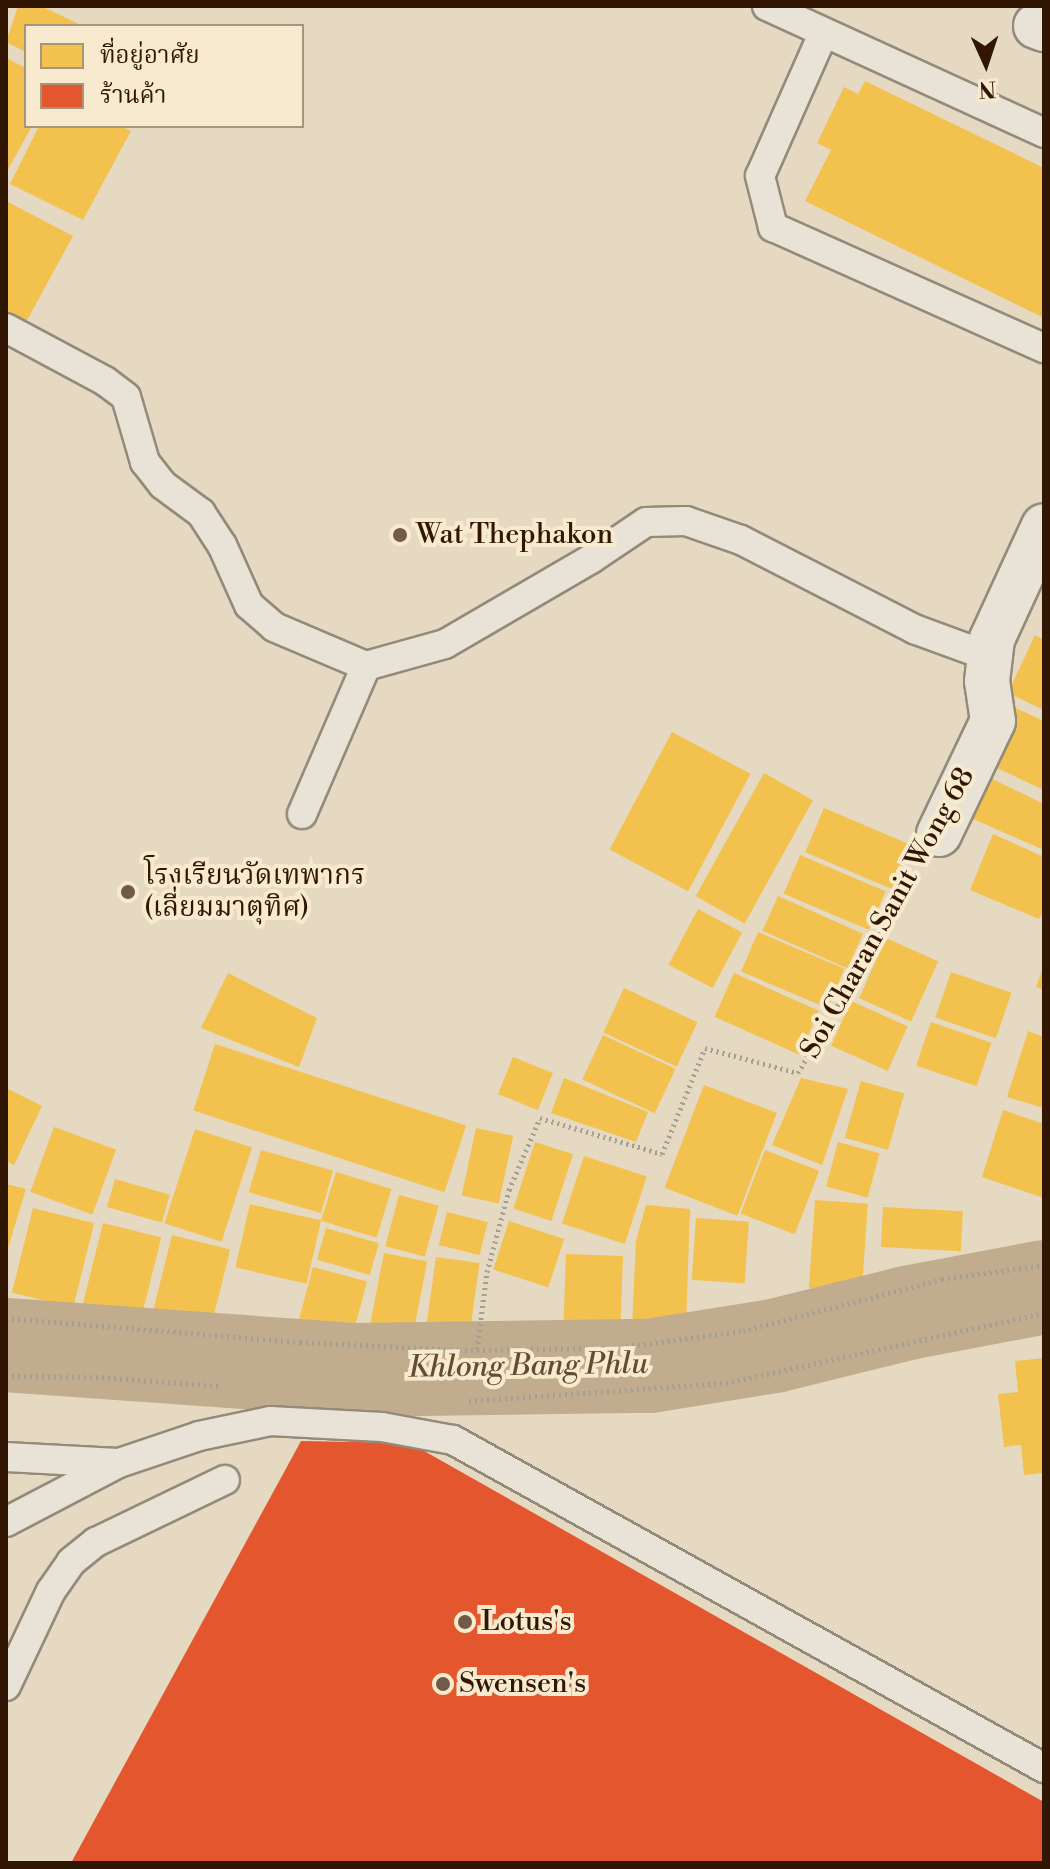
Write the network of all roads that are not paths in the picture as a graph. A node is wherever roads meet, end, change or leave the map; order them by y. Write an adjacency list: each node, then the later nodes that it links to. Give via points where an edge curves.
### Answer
1 (767, 6): 2 (lane)
2 (823, 34): 3 (lane); 5 (lane, via 760,176 773,227)
3 (1044, 133)
4 (6, 328): 8 (lane, via 126,397 145,462 163,485 201,513 249,605 274,627)
5 (1044, 348)
6 (1044, 526): 7 (street, Soi Charan Sanit Wong 68, via 992,639)
7 (990, 657): 8 (lane, via 914,629 741,540 686,521 646,522 445,644); 10 (street, Soi Charan Sanit Wong 68, via 987,681 993,721)
8 (366, 666): 9 (lane)
9 (302, 814)
10 (939, 834)
11 (6, 1457): 12 (lane)
12 (119, 1463): 14 (lane); 16 (lane, via 199,1436 270,1421 382,1427 453,1440)
13 (225, 1480): 15 (lane, via 96,1542 71,1562 51,1591)
14 (6, 1522)
15 (6, 1686)
16 (1044, 1768)

